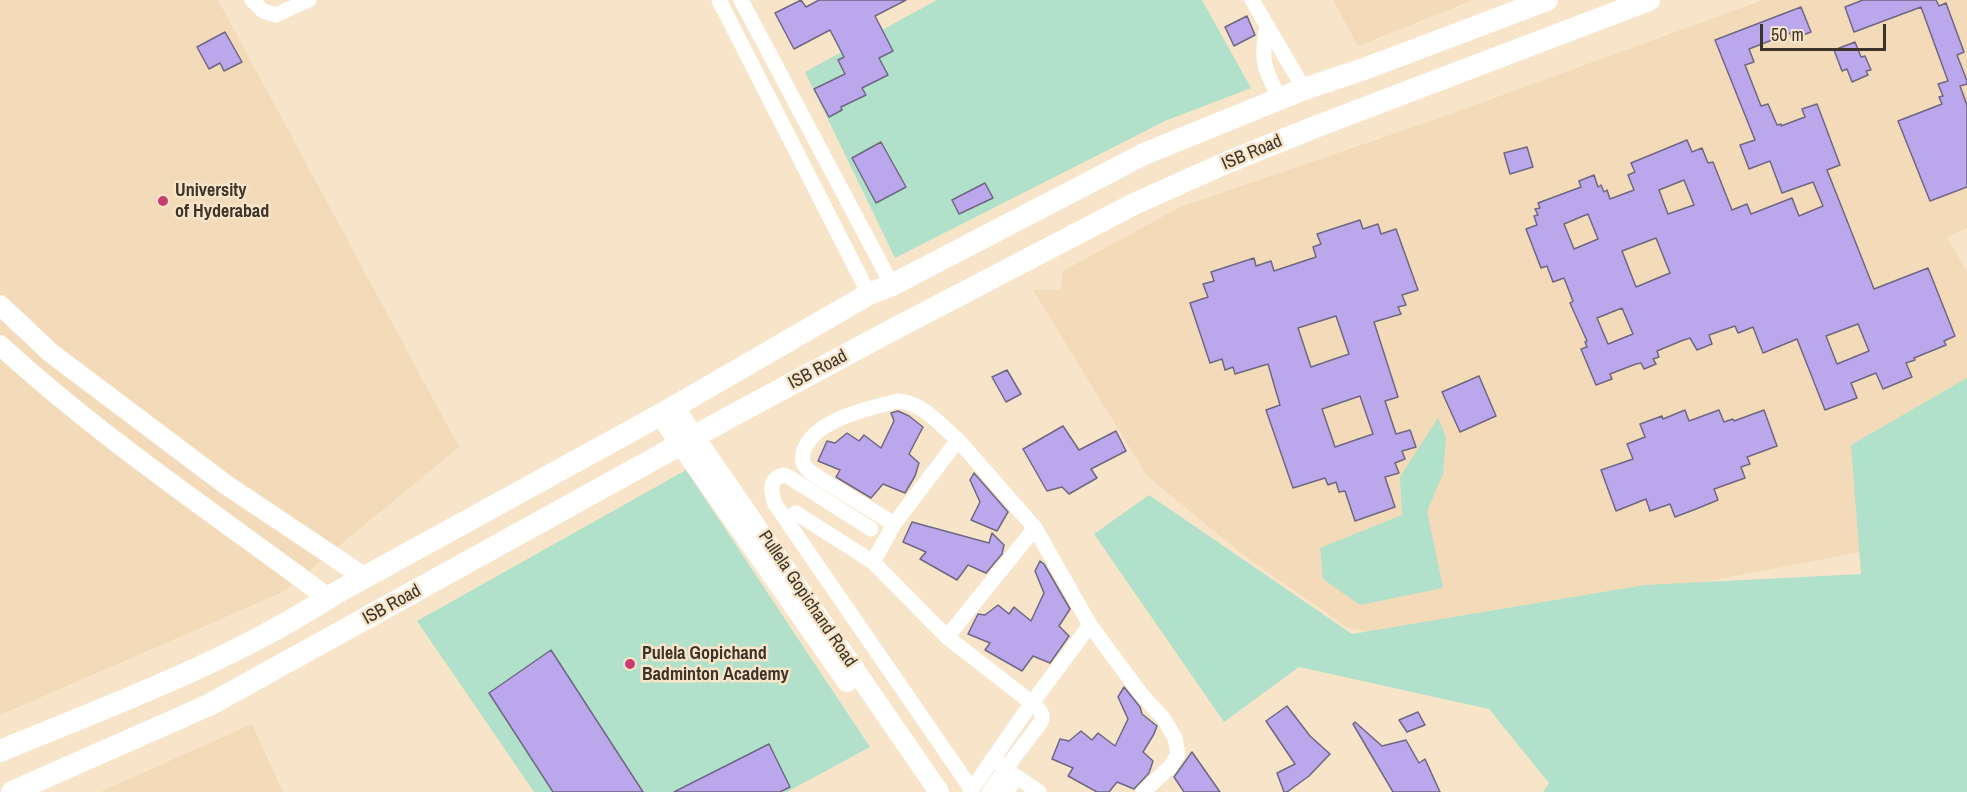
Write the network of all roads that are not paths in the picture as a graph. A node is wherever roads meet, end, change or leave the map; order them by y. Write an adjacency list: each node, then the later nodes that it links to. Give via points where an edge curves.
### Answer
1 (252, 0): 2 (street, via 263,11 276,15)
2 (309, 0)
3 (719, 0): 12 (street)
4 (741, 0): 11 (street)
5 (1252, 0): 8 (street)
6 (1547, 0): 9 (main road, ISB Road)
7 (1649, 0): 17 (main road, ISB Road, via 1315,127 1134,204 885,333)
8 (1267, 26): 9 (street); 10 (street, via 1263,56)
9 (1304, 89): 10 (main road, ISB Road)
10 (1280, 99): 11 (main road, ISB Road, via 1144,154)
11 (891, 285): 12 (main road, ISB Road)
12 (869, 294): 15 (main road, ISB Road)
13 (0, 305): 23 (street, via 51,353 216,477)
14 (0, 345): 24 (street, via 46,387)
15 (667, 411): 17 (street, Pullela Gopichand Road); 23 (main road, ISB Road)
16 (958, 440): 19 (street); 19 (street, via 909,401 898,401 837,420 804,448 803,466); 20 (street)
17 (689, 441): 28 (street, Pullela Gopichand Road); 33 (main road, ISB Road, via 209,705)
18 (786, 520): 21 (street, via 771,491 777,476 783,475); 22 (street, via 796,513); 32 (street)
19 (894, 524): 22 (street)
20 (1035, 528): 25 (street); 26 (street)
21 (871, 529)
22 (873, 562): 26 (street)
23 (364, 578): 24 (main road, ISB Road)
24 (328, 598): 29 (main road, ISB Road, via 200,668)
25 (1090, 625): 27 (street); 39 (street, via 1164,719 1174,738 1178,754)
26 (947, 637): 27 (street)
27 (1029, 707): 30 (street); 31 (street, via 1041,712 1042,719)
28 (874, 709): 34 (street, Pullela Gopichand Road); 35 (street, Pullela Gopichand Road)
29 (0, 751)
30 (993, 759): 31 (street); 32 (street)
31 (1012, 772): 36 (street); 37 (street); 38 (street)
32 (971, 791)
33 (12, 792)
34 (924, 792)
35 (939, 792)
36 (988, 792)
37 (1006, 792)
38 (1039, 792)
39 (1143, 792)

